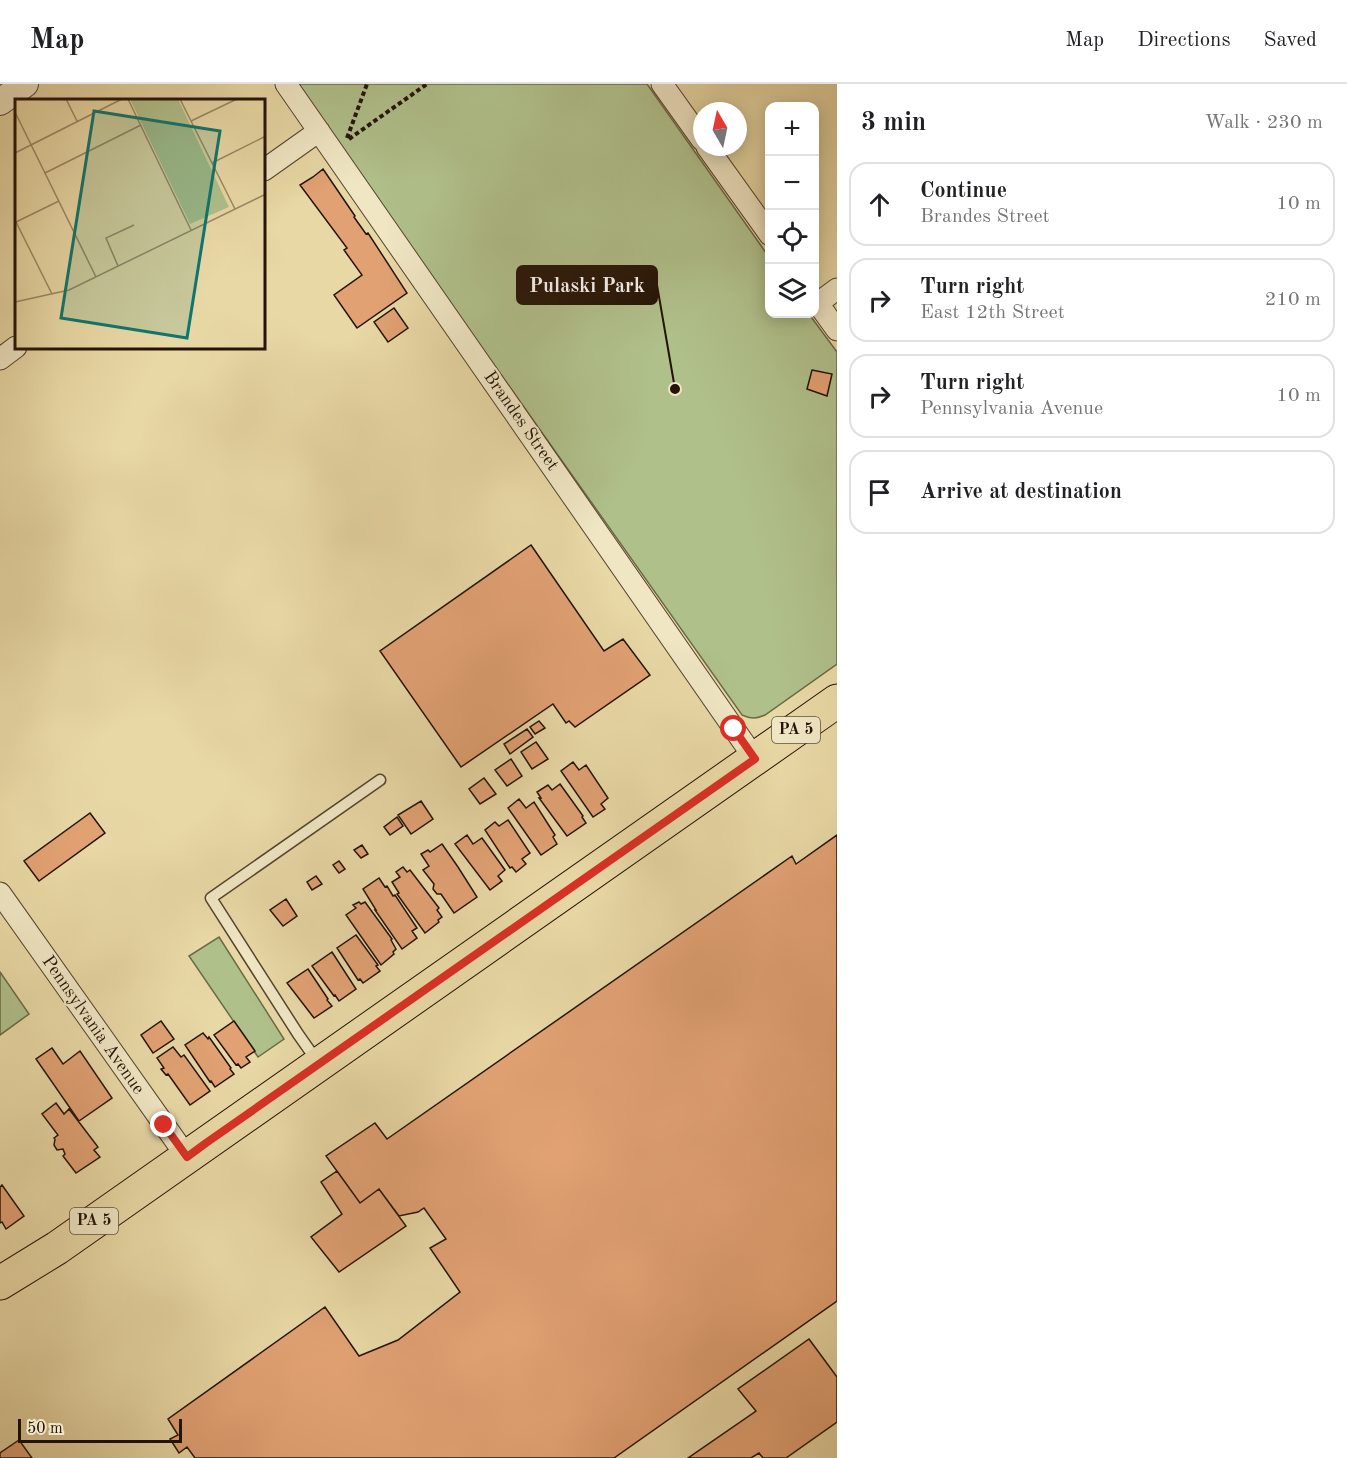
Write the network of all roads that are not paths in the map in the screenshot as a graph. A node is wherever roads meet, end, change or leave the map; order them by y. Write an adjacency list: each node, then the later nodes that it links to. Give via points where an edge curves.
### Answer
1 (25, 84): 4 (street)
2 (286, 84): 6 (street, Brandes Street)
3 (662, 84): 5 (street)
4 (0, 102)
5 (693, 127)
6 (319, 130): 8 (street); 17 (street, Brandes Street)
7 (713, 156): 9 (street)
8 (266, 169)
9 (765, 228)
10 (837, 289): 11 (street)
11 (819, 299)
12 (819, 305): 13 (street)
13 (837, 330)
14 (15, 348): 15 (street)
15 (0, 359)
16 (837, 701): 17 (main road, PA 5)
17 (755, 759): 20 (main road, PA 5)
18 (380, 780): 20 (lane, via 210,898)
19 (0, 893): 21 (street, Pennsylvania Avenue)
20 (319, 1064): 21 (main road, PA 5)
21 (187, 1157): 22 (main road, PA 5)
22 (0, 1283)

